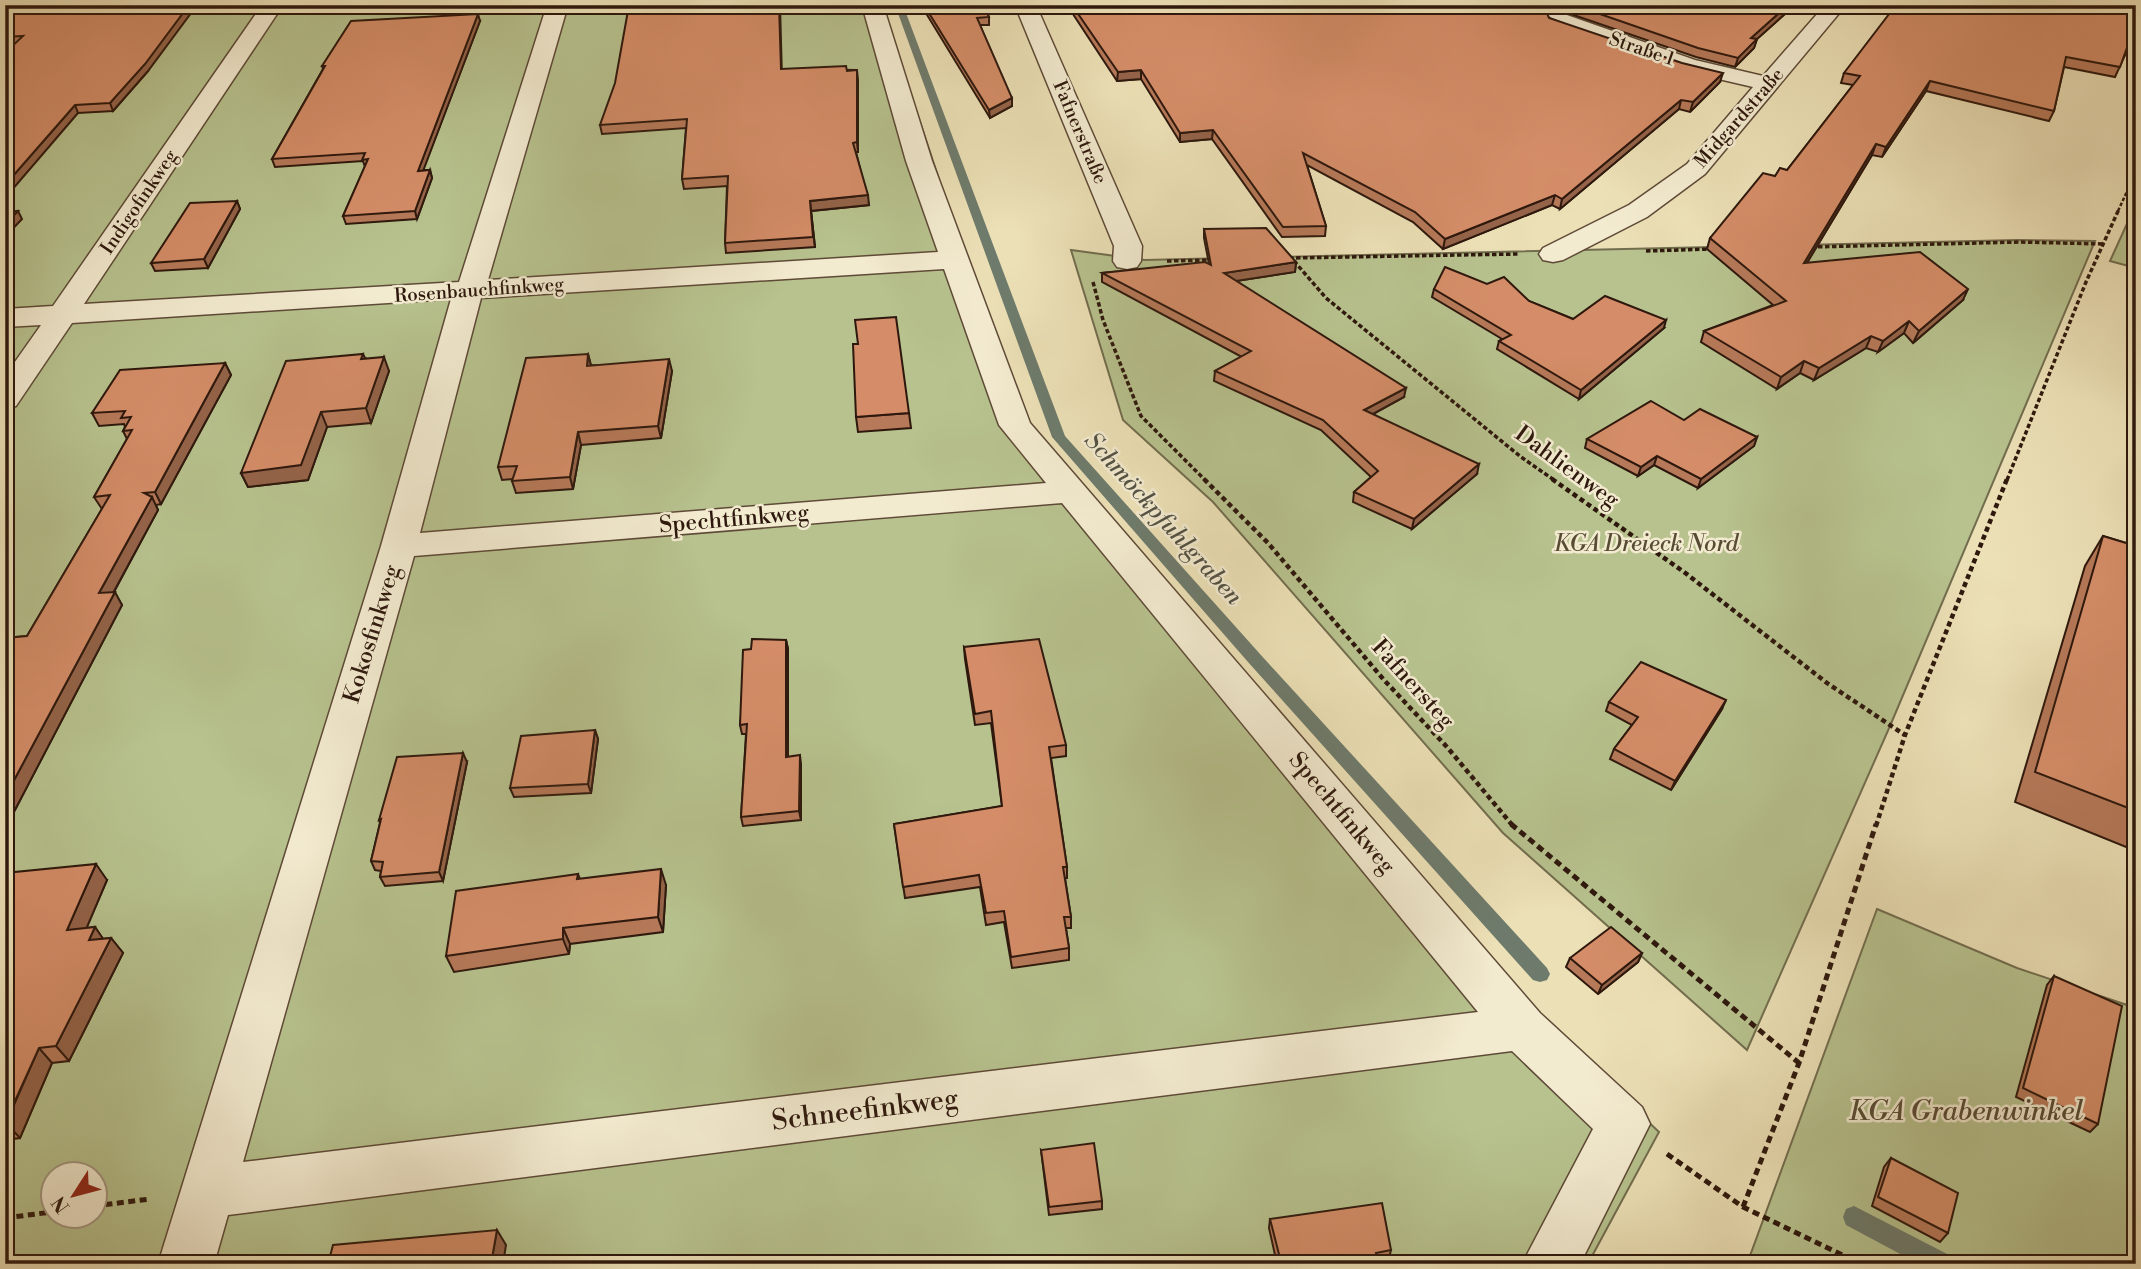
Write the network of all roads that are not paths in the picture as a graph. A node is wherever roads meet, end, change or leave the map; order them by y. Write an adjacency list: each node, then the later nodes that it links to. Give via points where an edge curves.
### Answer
1 (273, 5): 12 (street, Indigofinkweg)
2 (558, 5): 11 (street, Kokosfinkweg)
3 (872, 5): 9 (street, Spechtfinkweg)
4 (1025, 5): 10 (street, Fafnerstraße, via 1128,246)
5 (1836, 5): 7 (street, Midgardstraße)
6 (1556, 19): 7 (street, Straße 1, via 1688,65)
7 (1770, 84): 8 (street, Midgardstraße, via 1696,169 1638,211)
8 (1553, 254)
9 (953, 260): 11 (street, Rosenbauchfinkweg); 15 (street, Spechtfinkweg, via 1015,425)
10 (1127, 261)
11 (468, 291): 12 (street, Rosenbauchfinkweg); 16 (street, Kokosfinkweg)
12 (61, 314): 13 (street, Rosenbauchfinkweg); 14 (street, Indigofinkweg)
13 (5, 318)
14 (5, 399)
15 (1070, 492): 16 (street, Spechtfinkweg); 17 (street, Spechtfinkweg)
16 (399, 546): 18 (street, Kokosfinkweg)
17 (1522, 1028): 18 (street, Schneefinkweg); 20 (street, Spechtfinkweg, via 1624,1124)
18 (207, 1192): 19 (street, Kokosfinkweg)
19 (186, 1264)
20 (1550, 1264)

